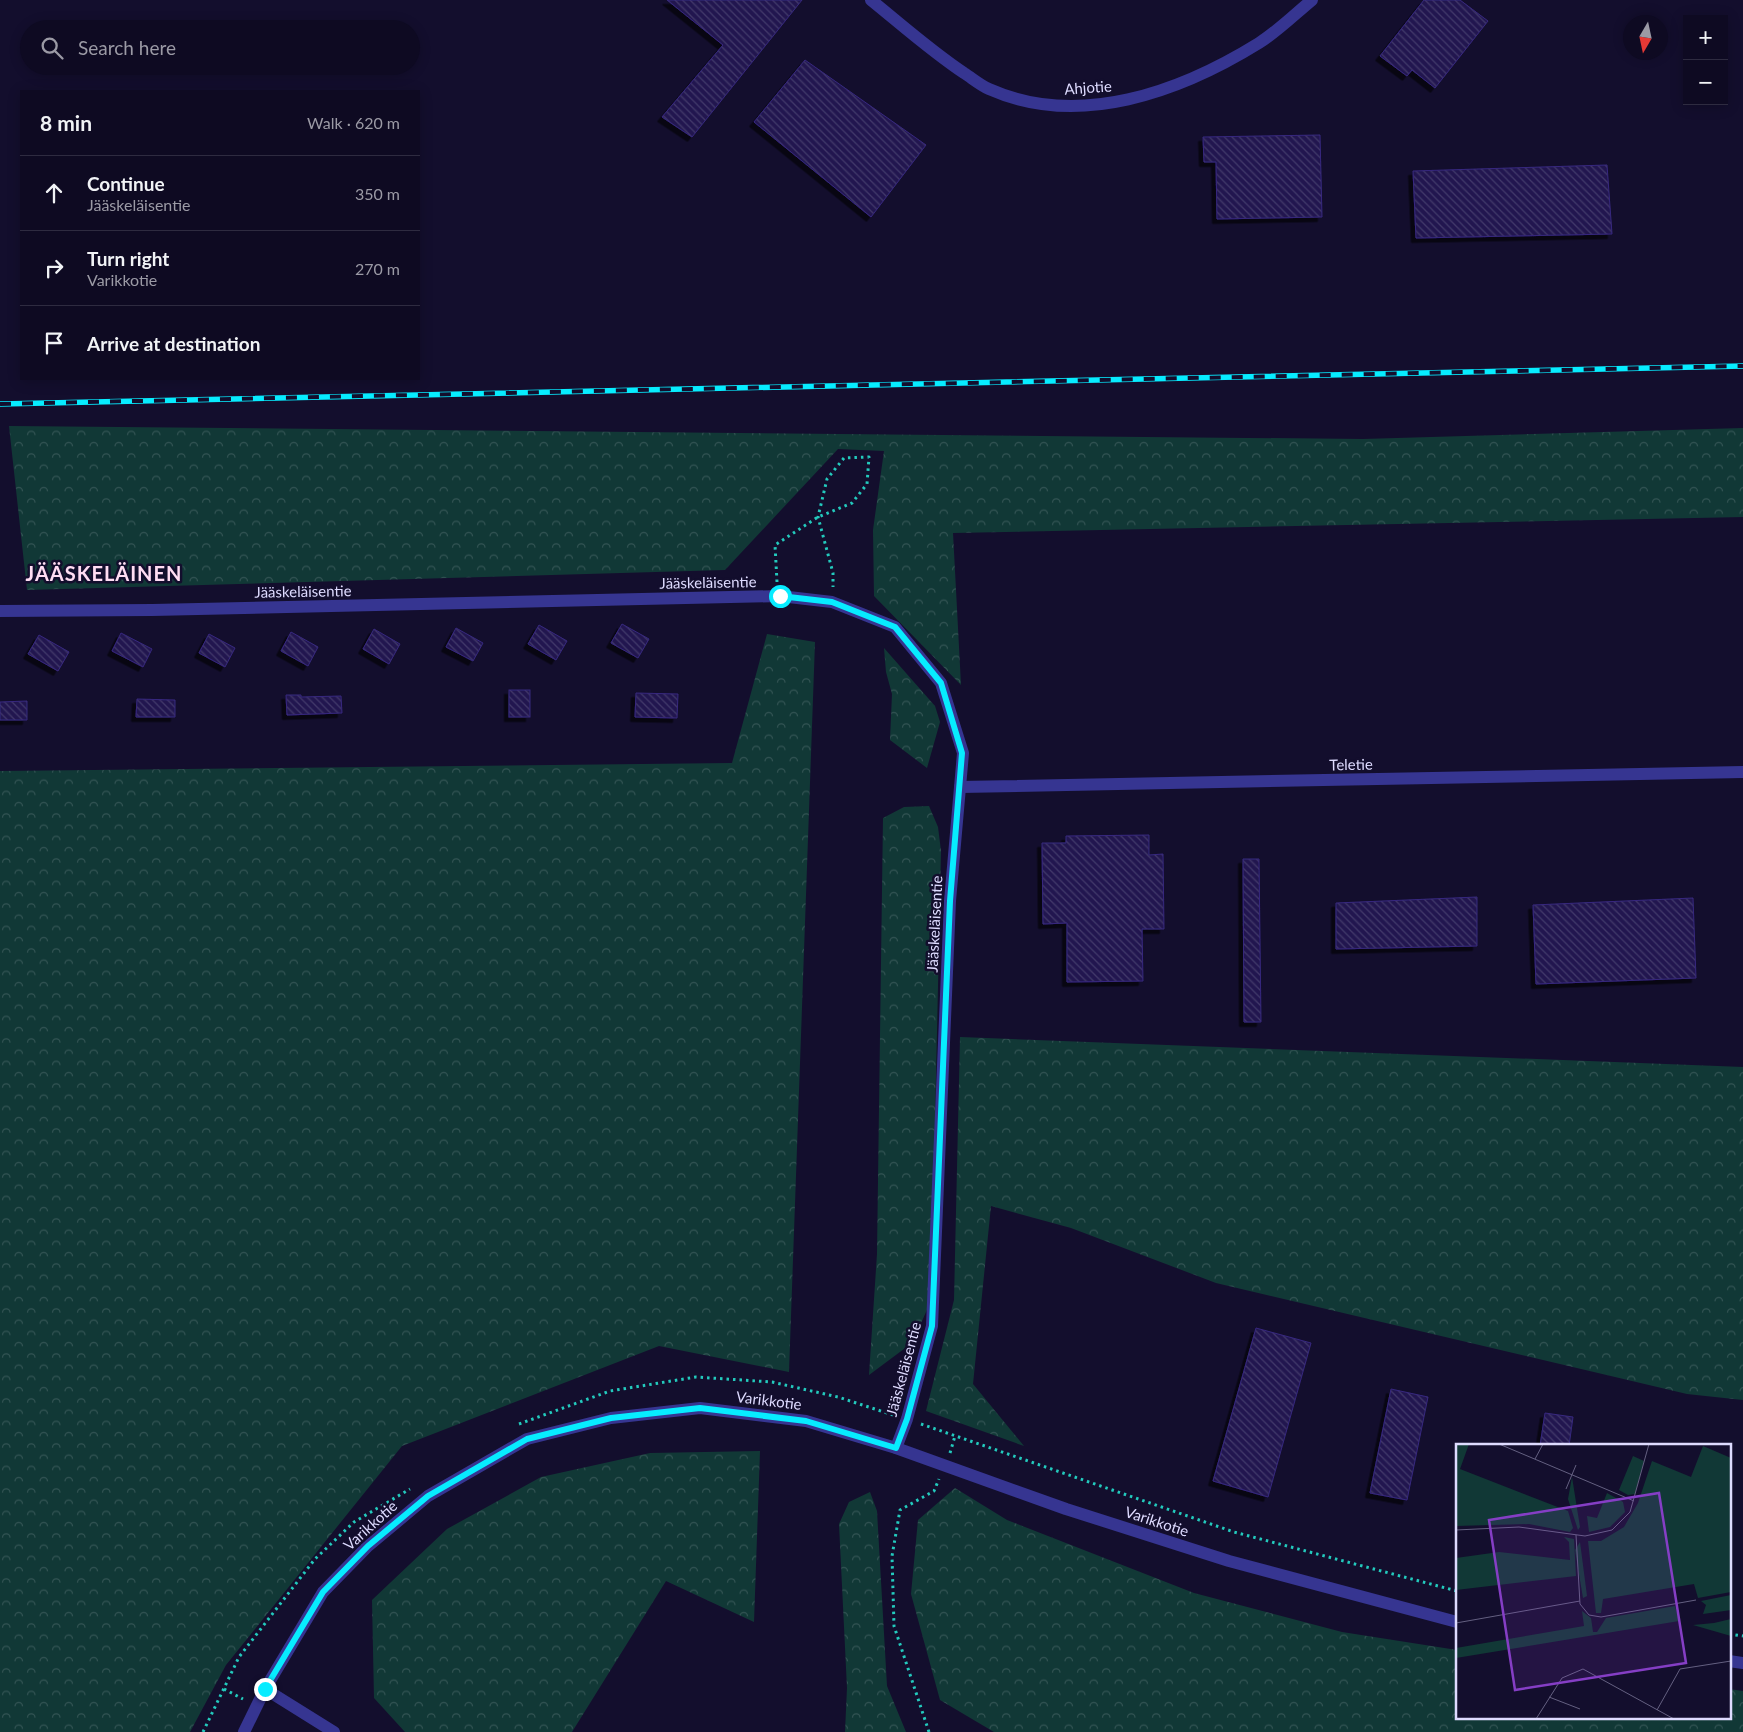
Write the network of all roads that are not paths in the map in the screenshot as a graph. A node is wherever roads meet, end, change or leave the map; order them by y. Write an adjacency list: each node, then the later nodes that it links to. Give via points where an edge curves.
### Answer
1 (871, 0): 2 (street, Ahjotie, via 942,58 989,89 1035,104 1073,106 1134,100 1196,78 1260,42)
2 (1312, 0)
3 (0, 611): 5 (street, Jääskeläisentie, via 780,596 832,602 895,627 941,683 962,753)
4 (1743, 772): 5 (street, Teletie)
5 (960, 787): 6 (street, Jääskeläisentie, via 950,901 932,1326)
6 (896, 1448): 7 (street, Varikkotie, via 1066,1509 1229,1561); 10 (street, Varikkotie, via 806,1421 700,1408 611,1418 527,1439 428,1496 368,1546 323,1592)
7 (1456, 1622)
8 (1730, 1661): 9 (street)
9 (1743, 1662)
10 (265, 1689): 11 (street, Varikkotie); 12 (street)
11 (244, 1732)
12 (334, 1732)

